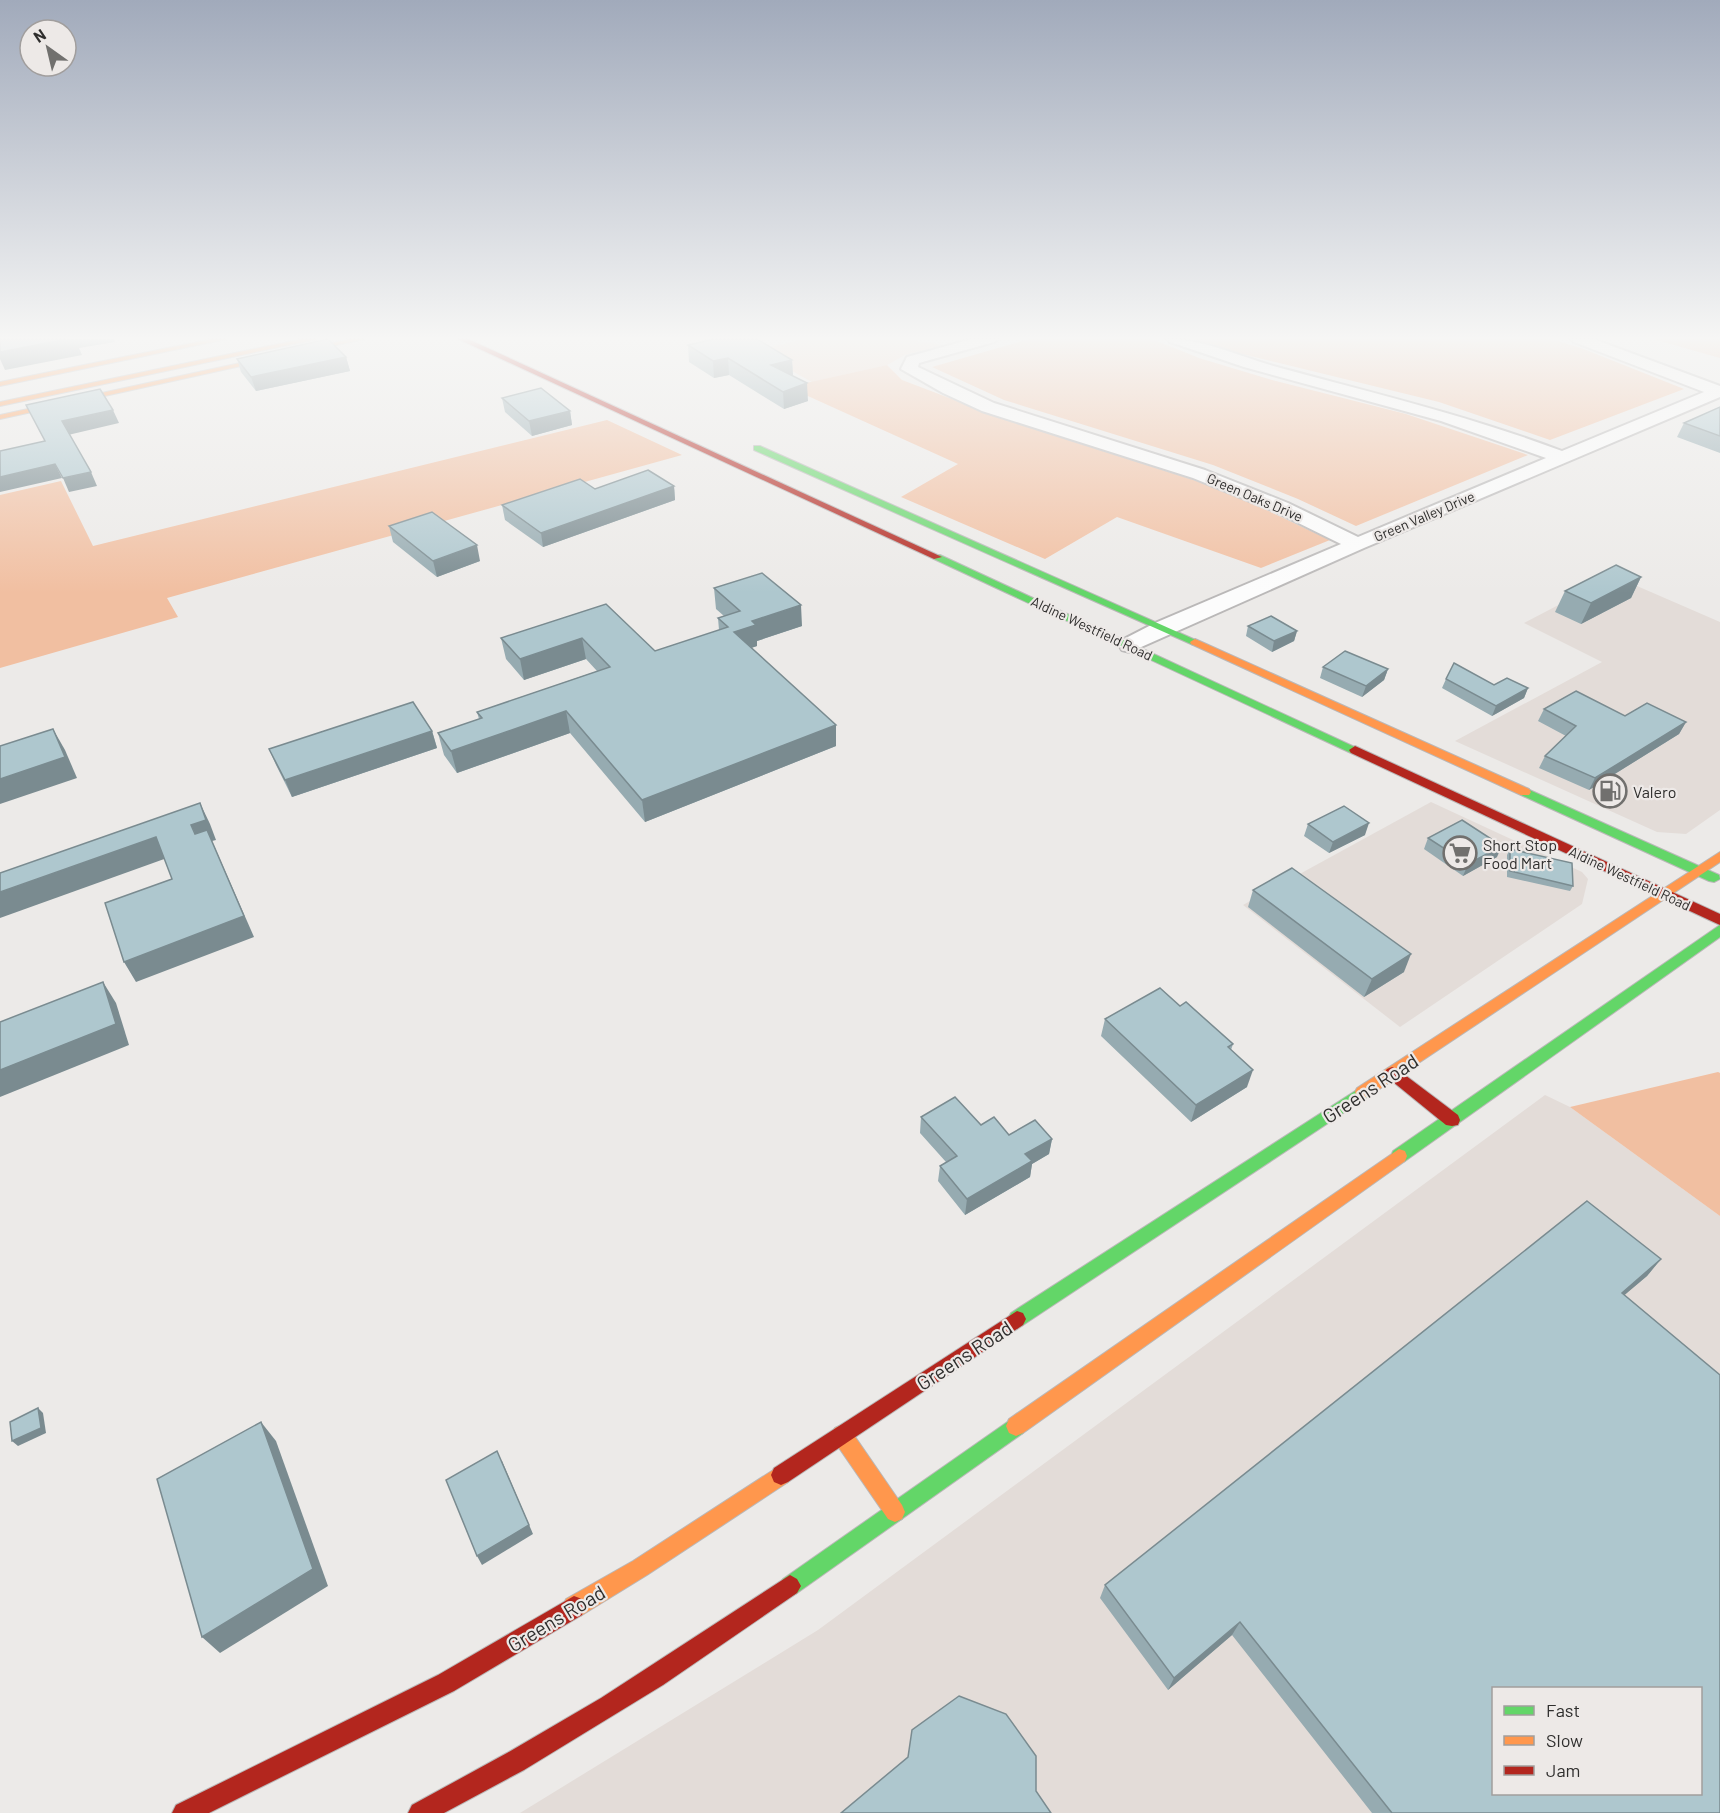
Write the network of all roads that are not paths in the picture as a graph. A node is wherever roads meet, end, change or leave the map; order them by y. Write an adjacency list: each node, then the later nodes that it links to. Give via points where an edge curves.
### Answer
1 (647, 424): 8 (main road, Aldine Westfield Road)
2 (1040, 424): 9 (street, Green Oaks Drive, via 1233,487)
3 (1468, 424): 6 (street)
4 (1645, 424): 6 (street, Green Valley Drive)
5 (745, 443): 7 (main road, Aldine Westfield Road)
6 (1563, 458): 9 (street, Green Valley Drive)
7 (913, 518): 8 (main road); 10 (main road, Aldine Westfield Road)
8 (885, 532): 11 (main road, Aldine Westfield Road)
9 (1357, 544): 10 (street, Green Valley Drive)
10 (1163, 628): 11 (street, Green Valley Drive); 13 (main road, Aldine Westfield Road)
11 (1130, 645): 15 (main road, Aldine Westfield Road)
12 (1720, 856): 13 (main road, Greens Road)
13 (1699, 871): 14 (main road, Aldine Westfield Road); 15 (main road, Greens Road)
14 (1720, 880)
15 (1664, 894): 16 (main road, Aldine Westfield Road); 18 (main road, Greens Road)
16 (1720, 920)
17 (1720, 930): 19 (main road)
18 (1392, 1073): 19 (main road); 20 (main road, Greens Road)
19 (1452, 1120): 21 (main road)
20 (842, 1435): 21 (main road); 22 (main road, Greens Road, via 640,1568 446,1683)
21 (894, 1512): 23 (main road, via 690,1656 475,1785)
22 (184, 1813)
23 (420, 1813)

